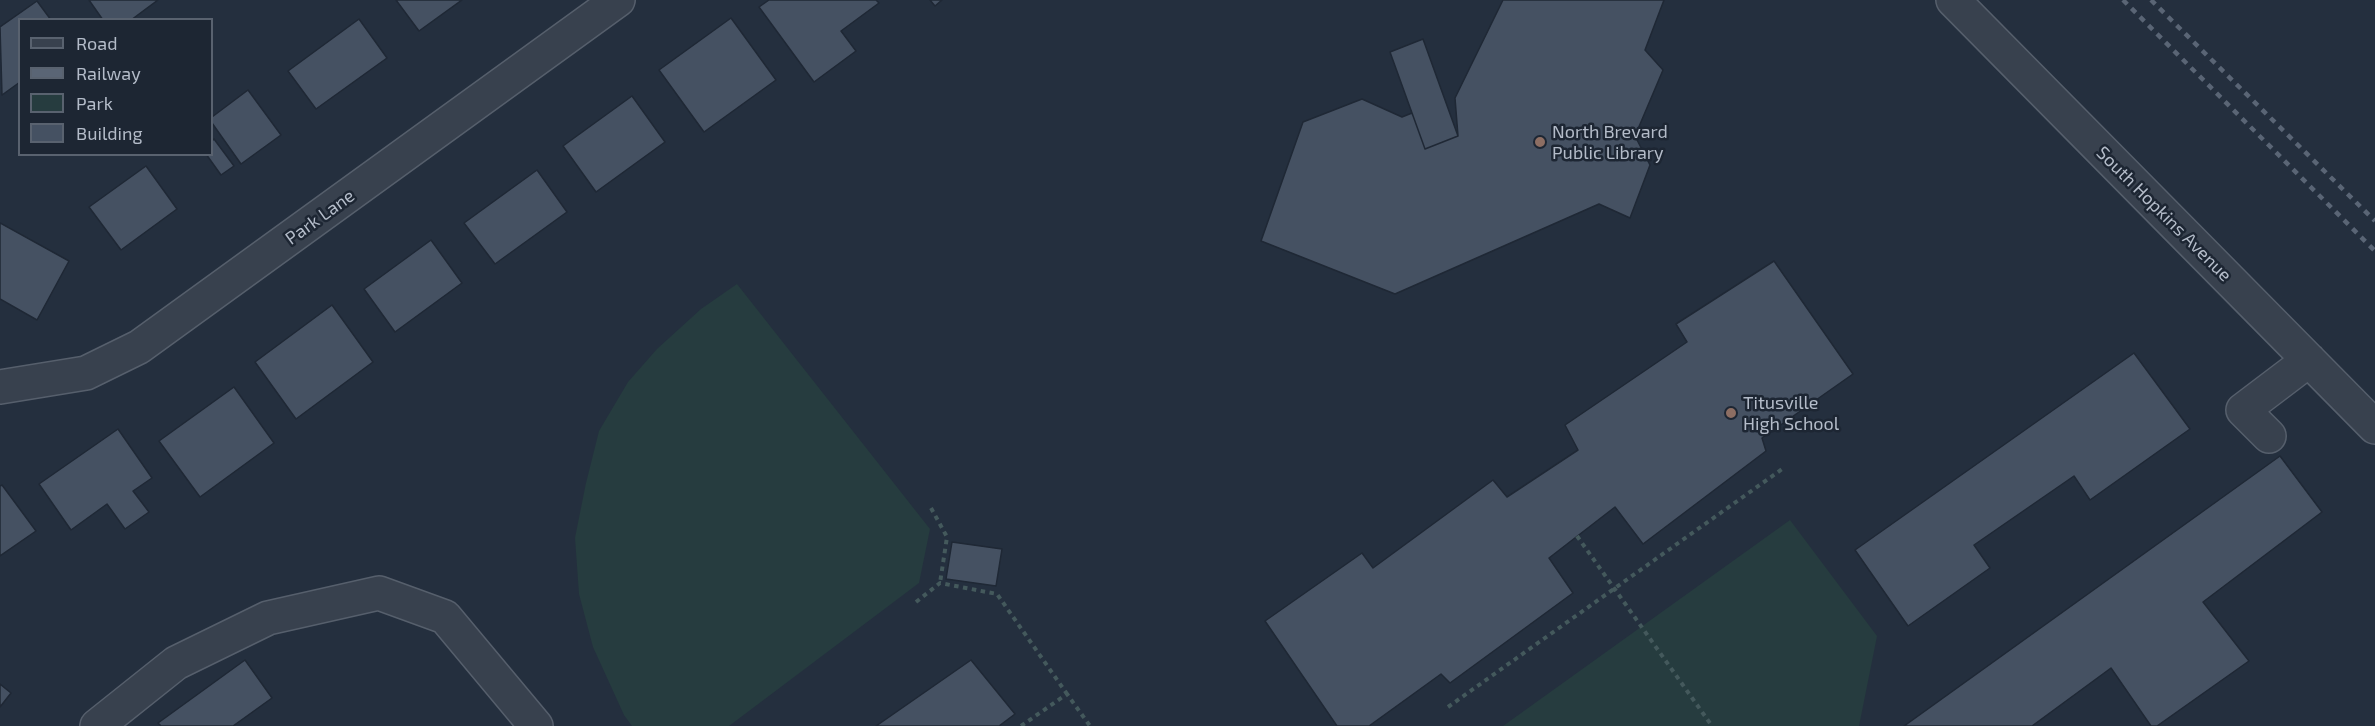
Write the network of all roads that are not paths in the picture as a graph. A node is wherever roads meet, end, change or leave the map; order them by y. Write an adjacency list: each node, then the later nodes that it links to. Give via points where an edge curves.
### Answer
1 (618, 0): 4 (street, Park Lane, via 139,346 86,373)
2 (1953, 0): 3 (street, South Hopkins Avenue)
3 (2309, 360): 5 (street, South Hopkins Avenue); 6 (street, via 2243,410)
4 (0, 387)
5 (2375, 427)
6 (2269, 436)
7 (97, 726): 8 (street, via 176,663 268,618 379,593 445,617)
8 (536, 726)

